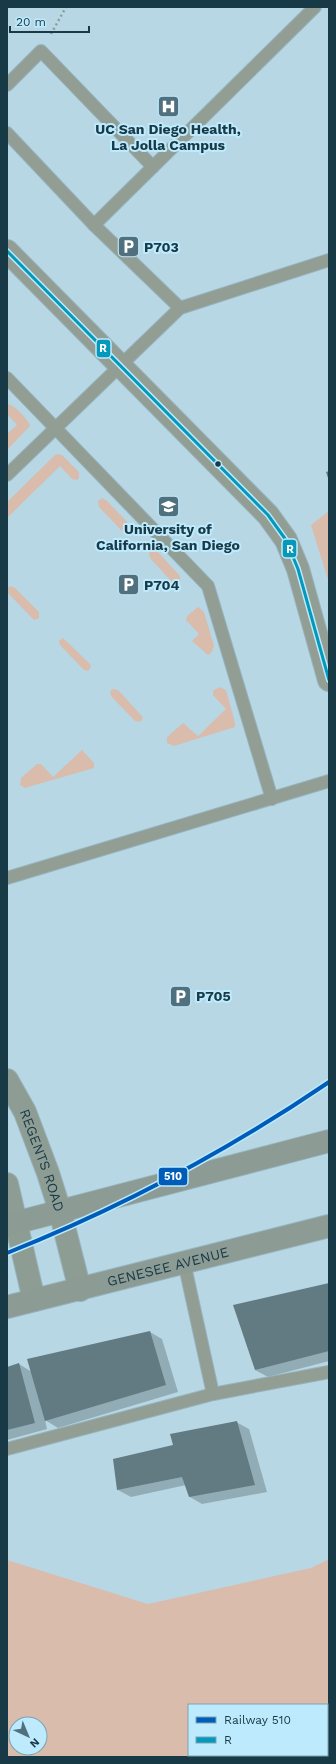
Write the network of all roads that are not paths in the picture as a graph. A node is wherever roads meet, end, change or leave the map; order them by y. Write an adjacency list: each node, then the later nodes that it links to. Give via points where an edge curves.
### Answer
1 (315, 7): 4 (lane)
2 (7, 85): 4 (lane, via 41,51)
3 (7, 134): 5 (lane)
4 (153, 167): 5 (lane)
5 (94, 225): 8 (lane)
6 (7, 251): 9 (street)
7 (329, 260): 8 (lane)
8 (180, 308): 9 (lane)
9 (120, 365): 11 (lane); 13 (street, via 268,515 286,540 298,569)
10 (7, 378): 11 (lane)
11 (56, 428): 12 (lane); 15 (lane, via 208,586)
12 (7, 475)
13 (329, 680)
14 (329, 781): 15 (lane)
15 (272, 799): 16 (lane)
16 (7, 878)
17 (7, 1080): 20 (main road, REGENTS ROAD, via 25,1112)
18 (329, 1141): 20 (main road)
19 (7, 1184): 21 (main road)
20 (60, 1212): 21 (main road); 24 (main road, REGENTS ROAD)
21 (11, 1224): 25 (main road)
22 (329, 1226): 23 (main road, GENESEE AVENUE)
23 (184, 1262): 24 (main road, GENESEE AVENUE); 28 (lane)
24 (80, 1290): 25 (main road, GENESEE AVENUE)
25 (34, 1300): 26 (main road, GENESEE AVENUE)
26 (7, 1307)
27 (329, 1372): 28 (lane)
28 (213, 1394): 29 (lane)
29 (7, 1449)

